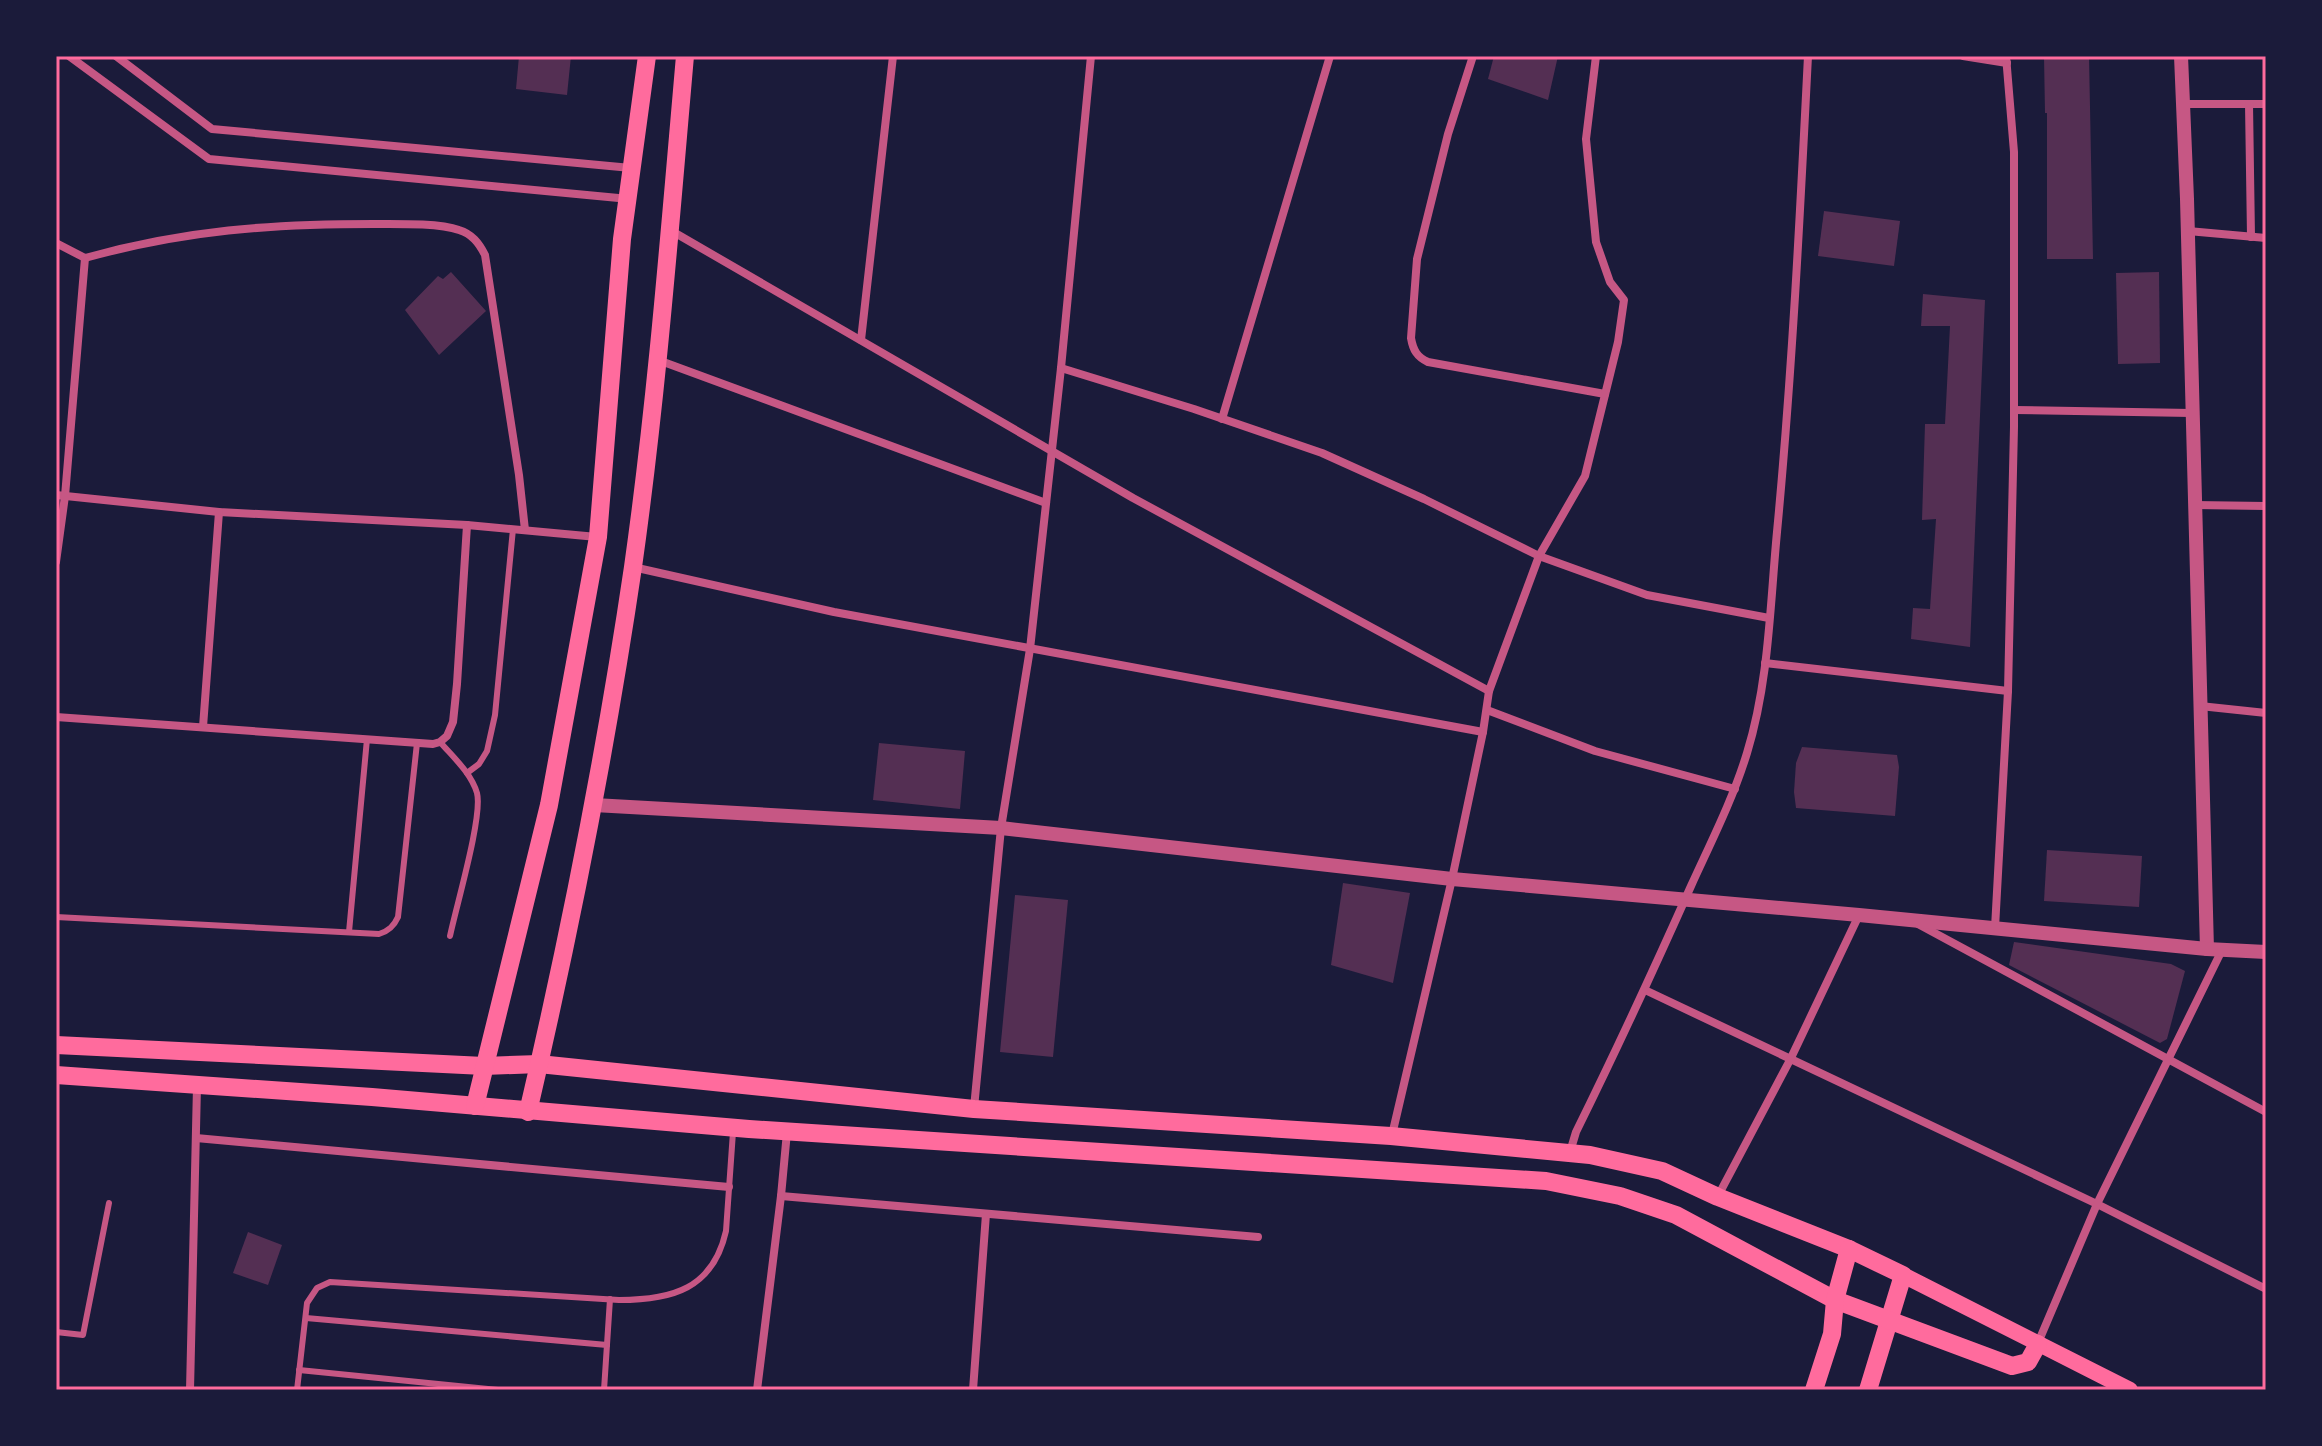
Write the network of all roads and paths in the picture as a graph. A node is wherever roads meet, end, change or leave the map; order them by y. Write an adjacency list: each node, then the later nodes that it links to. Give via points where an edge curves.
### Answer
1 (69, 56): 18 (street, via 209,159)
2 (116, 56): 17 (street, via 212,129)
3 (647, 56): 17 (main road)
4 (685, 56): 19 (main road)
5 (893, 56): 25 (street)
6 (1091, 56): 27 (street)
7 (1330, 56): 31 (street)
8 (1473, 56): 28 (street, via 1417,259 1412,346 1428,362)
9 (1596, 56): 28 (street, via 1586,139 1596,242 1610,282 1624,300)
10 (1808, 56): 45 (street)
11 (1963, 56): 13 (street)
12 (2181, 56): 14 (street)
13 (2006, 60): 29 (street, via 2014,152)
14 (2182, 104): 15 (street); 20 (street)
15 (2249, 104): 16 (street); 21 (street)
16 (2266, 104)
17 (631, 168): 18 (main road)
18 (629, 199): 41 (main road)
19 (670, 229): 25 (street); 26 (main road)
20 (2188, 231): 21 (street); 30 (street)
21 (2251, 237): 22 (street)
22 (2266, 238)
23 (56, 243): 24 (street)
24 (85, 258): 33 (street); 40 (street, via 163,238 271,226 390,224 465,232 485,255)
25 (861, 340): 32 (street)
26 (658, 360): 34 (street); 44 (main road)
27 (1061, 368): 31 (street); 32 (street)
28 (1605, 394): 42 (street, via 1585,476)
29 (2014, 410): 30 (street); 49 (street)
30 (2191, 413): 35 (street)
31 (1222, 419): 42 (street, via 1322,453)
32 (1051, 450): 34 (street); 48 (street)
33 (60, 495): 37 (street); 43 (street)
34 (1046, 503): 46 (street)
35 (2194, 505): 36 (street); 50 (street)
36 (2266, 506)
37 (219, 512): 38 (street); 54 (street)
38 (467, 525): 39 (street); 57 (street, via 454,710 451,729)
39 (513, 529): 40 (street); 59 (lane, via 495,715 487,751)
40 (525, 530): 41 (street)
41 (598, 537): 78 (main road, via 549,805)
42 (1539, 556): 45 (street, via 1647,595); 48 (street)
43 (56, 562)
44 (633, 566): 46 (street); 61 (main road)
45 (1769, 618): 47 (street)
46 (1030, 649): 55 (street); 62 (street)
47 (1765, 663): 49 (street); 60 (street, via 1759,710)
48 (1489, 691): 51 (street)
49 (2008, 691): 68 (street)
50 (2200, 706): 52 (street); 71 (street)
51 (1487, 710): 55 (street); 60 (street, via 1595,751)
52 (2266, 713)
53 (56, 717): 54 (street)
54 (203, 727): 56 (street)
55 (1483, 732): 63 (street)
56 (367, 739): 58 (street); 69 (lane)
57 (440, 742): 58 (street); 59 (lane)
58 (417, 743): 69 (lane, via 398,917 379,934)
59 (467, 773): 70 (lane, via 479,807)
60 (1735, 789): 64 (street)
61 (594, 805): 62 (street); 77 (main road)
62 (1001, 828): 63 (street); 82 (street)
63 (1452, 879): 64 (street); 87 (street)
64 (1685, 900): 65 (street); 73 (street)
65 (1859, 915): 67 (street); 75 (street)
66 (56, 917): 69 (lane)
67 (1910, 920): 68 (street); 76 (street)
68 (1995, 928): 71 (street)
69 (349, 932)
70 (450, 936)
71 (2214, 949): 72 (street); 76 (street)
72 (2266, 952)
73 (1645, 990): 75 (street); 89 (street)
74 (56, 1045): 78 (main road)
75 (1790, 1060): 92 (street); 94 (street)
76 (2166, 1060): 84 (street); 94 (street)
77 (539, 1064): 78 (main road); 82 (main road); 83 (main road)
78 (484, 1066): 81 (main road)
79 (56, 1075): 80 (main road)
80 (197, 1085): 81 (main road); 88 (street)
81 (475, 1106): 83 (main road)
82 (974, 1109): 87 (main road)
83 (528, 1112): 85 (main road)
84 (2266, 1112)
85 (733, 1128): 86 (main road); 90 (lane)
86 (787, 1131): 91 (street); 101 (main road, via 1546,1181 1620,1196 1676,1215)
87 (1391, 1136): 89 (main road)
88 (196, 1138): 90 (street); 108 (street)
89 (1569, 1153): 92 (main road, via 1662,1171)
90 (729, 1187): 100 (lane, via 723,1244 703,1276 673,1294)
91 (781, 1196): 95 (street); 112 (street)
92 (1718, 1197): 97 (main road)
93 (109, 1203): 104 (lane, via 83,1335)
94 (2097, 1204): 99 (street); 105 (street)
95 (986, 1214): 96 (street); 113 (street)
96 (1258, 1237)
97 (1849, 1249): 98 (main road); 101 (main road)
98 (1903, 1275): 103 (main road); 105 (main road)
99 (2266, 1289)
100 (610, 1299): 102 (lane, via 330,1282 313,1292); 106 (lane)
101 (1835, 1300): 103 (main road); 114 (main road, via 1832,1334)
102 (306, 1318): 106 (lane); 107 (lane)
103 (1889, 1320): 105 (main road, via 2012,1366 2028,1362); 115 (main road)
104 (56, 1332)
105 (2038, 1344): 116 (main road)
106 (607, 1345): 111 (lane)
107 (299, 1370): 109 (lane); 110 (lane)
108 (190, 1390)
109 (297, 1390)
110 (498, 1390)
111 (604, 1390)
112 (757, 1390)
113 (973, 1390)
114 (1814, 1390)
115 (1868, 1390)
116 (2130, 1390)

